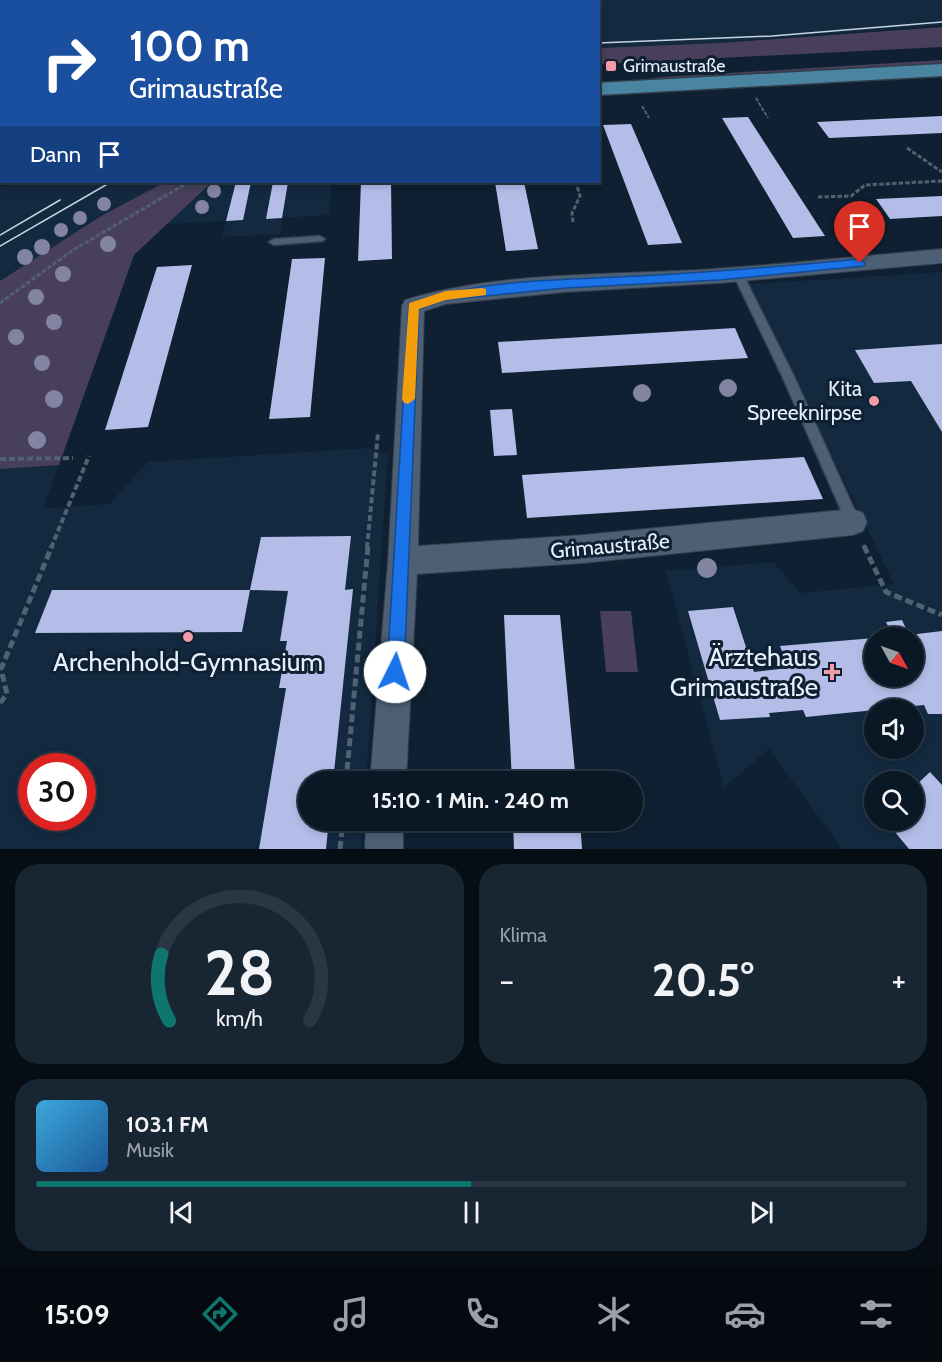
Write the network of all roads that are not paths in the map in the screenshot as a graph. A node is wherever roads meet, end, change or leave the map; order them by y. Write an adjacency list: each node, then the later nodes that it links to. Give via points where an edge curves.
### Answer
1 (942, 57): 3 (main road)
2 (942, 70): 6 (main road)
3 (654, 73): 4 (main road); 5 (main road, via 630,80)
4 (600, 75)
5 (600, 81)
6 (600, 89)
7 (320, 239): 8 (lane)
8 (274, 242)
9 (942, 256): 10 (street)
10 (738, 274): 11 (lane); 12 (street, via 458,294 413,306)
11 (853, 522): 12 (street, Grimaustraße, via 583,549)
12 (403, 561): 13 (street)
13 (389, 771)
14 (385, 831): 15 (street)
15 (384, 849)

